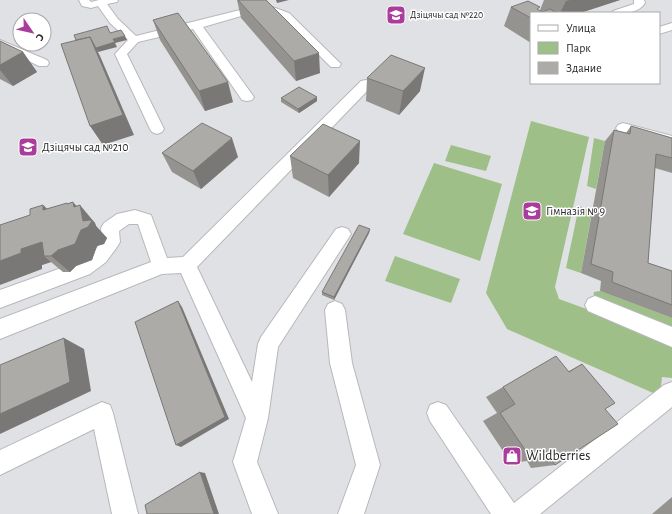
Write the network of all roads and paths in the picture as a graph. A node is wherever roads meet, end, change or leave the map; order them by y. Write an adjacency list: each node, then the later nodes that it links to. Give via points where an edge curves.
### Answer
1 (84, 0): 4 (lane, via 86,4 91,5)
2 (113, 0): 4 (lane)
3 (639, 0): 6 (lane, via 638,6)
4 (101, 3): 10 (lane, via 114,21)
5 (260, 3): 7 (lane); 13 (lane, via 285,15)
6 (620, 12)
7 (196, 25): 10 (lane); 15 (lane)
8 (672, 26): 9 (lane)
9 (660, 31)
10 (134, 40): 17 (lane, via 121,54)
11 (0, 43): 12 (lane)
12 (43, 63)
13 (335, 64)
14 (366, 84): 20 (lane)
15 (247, 98)
16 (624, 128): 18 (lane)
17 (157, 129)
18 (672, 142)
19 (342, 234): 29 (lane, via 268,344)
20 (187, 265): 21 (lane); 29 (lane)
21 (161, 266): 22 (lane, via 144,220 135,216 123,218 110,228 111,242 100,257 84,268); 25 (lane)
22 (0, 299)
23 (595, 305): 26 (lane)
24 (335, 310): 33 (lane, via 341,363 368,465)
25 (0, 329)
26 (672, 337)
27 (672, 394): 35 (lane)
28 (438, 413): 34 (lane)
29 (257, 418): 32 (lane, via 245,462)
30 (0, 463): 31 (lane, via 102,413)
31 (125, 514)
32 (265, 514)
33 (351, 514)
34 (506, 514)
35 (520, 514)

